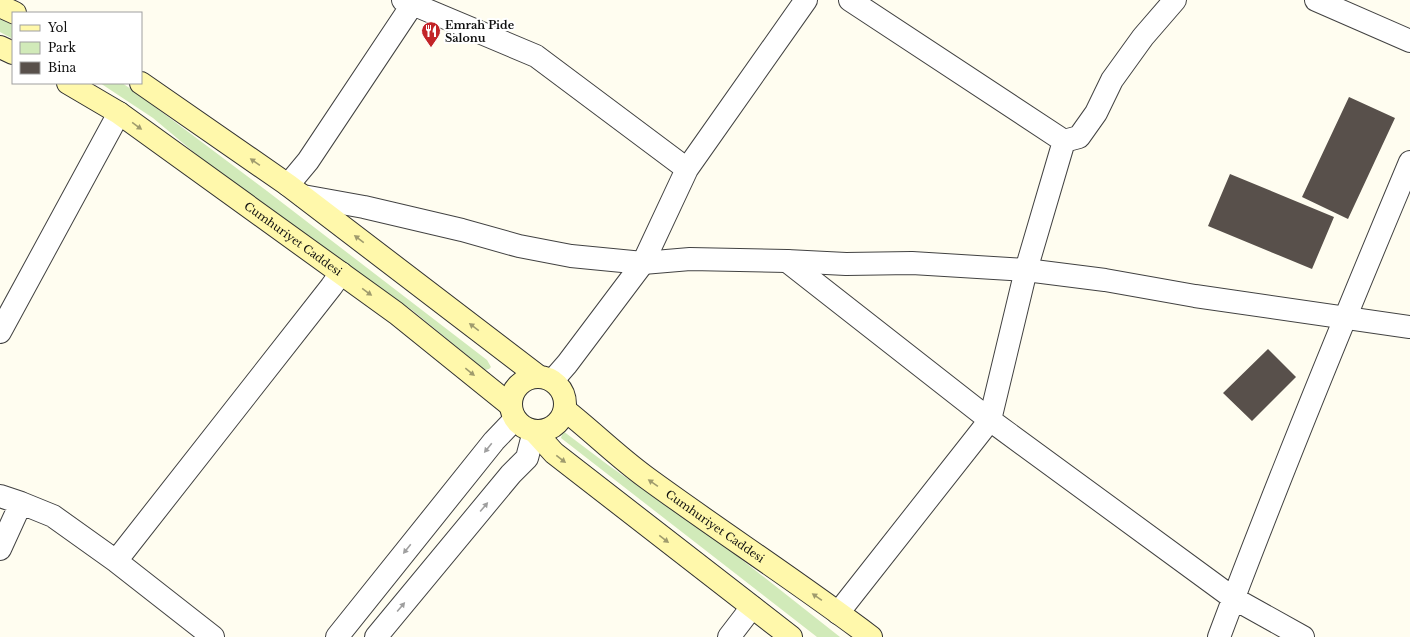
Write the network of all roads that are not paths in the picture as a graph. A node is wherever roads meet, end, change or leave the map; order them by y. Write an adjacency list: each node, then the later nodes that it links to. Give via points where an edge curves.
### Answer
1 (806, 0): 16 (street)
2 (850, 0): 14 (street)
3 (1175, 0): 14 (street, via 1143,37 1112,80 1096,113 1079,137)
4 (1316, 0): 8 (street)
5 (407, 2): 16 (street, via 536,56); 17 (street, via 308,161)
6 (0, 6): 7 (main road)
7 (13, 12)
8 (1410, 41)
9 (0, 47): 10 (main road)
10 (12, 53)
11 (70, 84): 13 (main road, Cumhuriyet Caddesi)
12 (142, 84): 17 (main road, one-way to 12)
13 (119, 113): 21 (main road, Cumhuriyet Caddesi, one-way to 21); 24 (street)
14 (1064, 141): 20 (street)
15 (1410, 162): 22 (street)
16 (687, 169): 19 (street)
17 (296, 191): 19 (street, via 527,247 571,256); 25 (main road, one-way to 17)
18 (787, 260): 19 (street, via 690,259); 20 (street, via 846,264 912,263); 28 (street)
19 (642, 263): 25 (street, via 567,364)
20 (1026, 270): 22 (street); 28 (street)
21 (341, 273): 27 (main road, Cumhuriyet Caddesi, one-way to 27, via 396,313); 33 (street)
22 (1345, 317): 23 (street); 34 (street)
23 (1410, 327)
24 (0, 332)
25 (545, 378): 26 (main road, via 558,385 562,391); 27 (main road, via 531,377 518,384 514,391)
26 (565, 410): 29 (main road, via 555,425 549,429); 36 (main road, Cumhuriyet Caddesi, one-way to 26, via 646,478)
27 (513, 412): 29 (main road, Cumhuriyet Caddesi, via 527,429); 38 (street, one-way to 38, via 494,441)
28 (990, 420): 34 (street); 36 (street)
29 (534, 431): 35 (main road, Cumhuriyet Caddesi, one-way to 35, via 554,453); 39 (street, one-way to 29, via 527,458)
30 (0, 496): 31 (street)
31 (21, 503): 32 (street); 33 (street, via 53,516)
32 (0, 549)
33 (116, 561): 37 (street)
34 (1234, 598): 43 (street); 44 (street)
35 (752, 607): 40 (street); 41 (main road, Cumhuriyet Caddesi)
36 (838, 612): 42 (main road, Cumhuriyet Caddesi)
37 (212, 637)
38 (337, 637)
39 (376, 637)
40 (729, 637)
41 (791, 637)
42 (871, 637)
43 (1219, 637)
44 (1303, 637)

